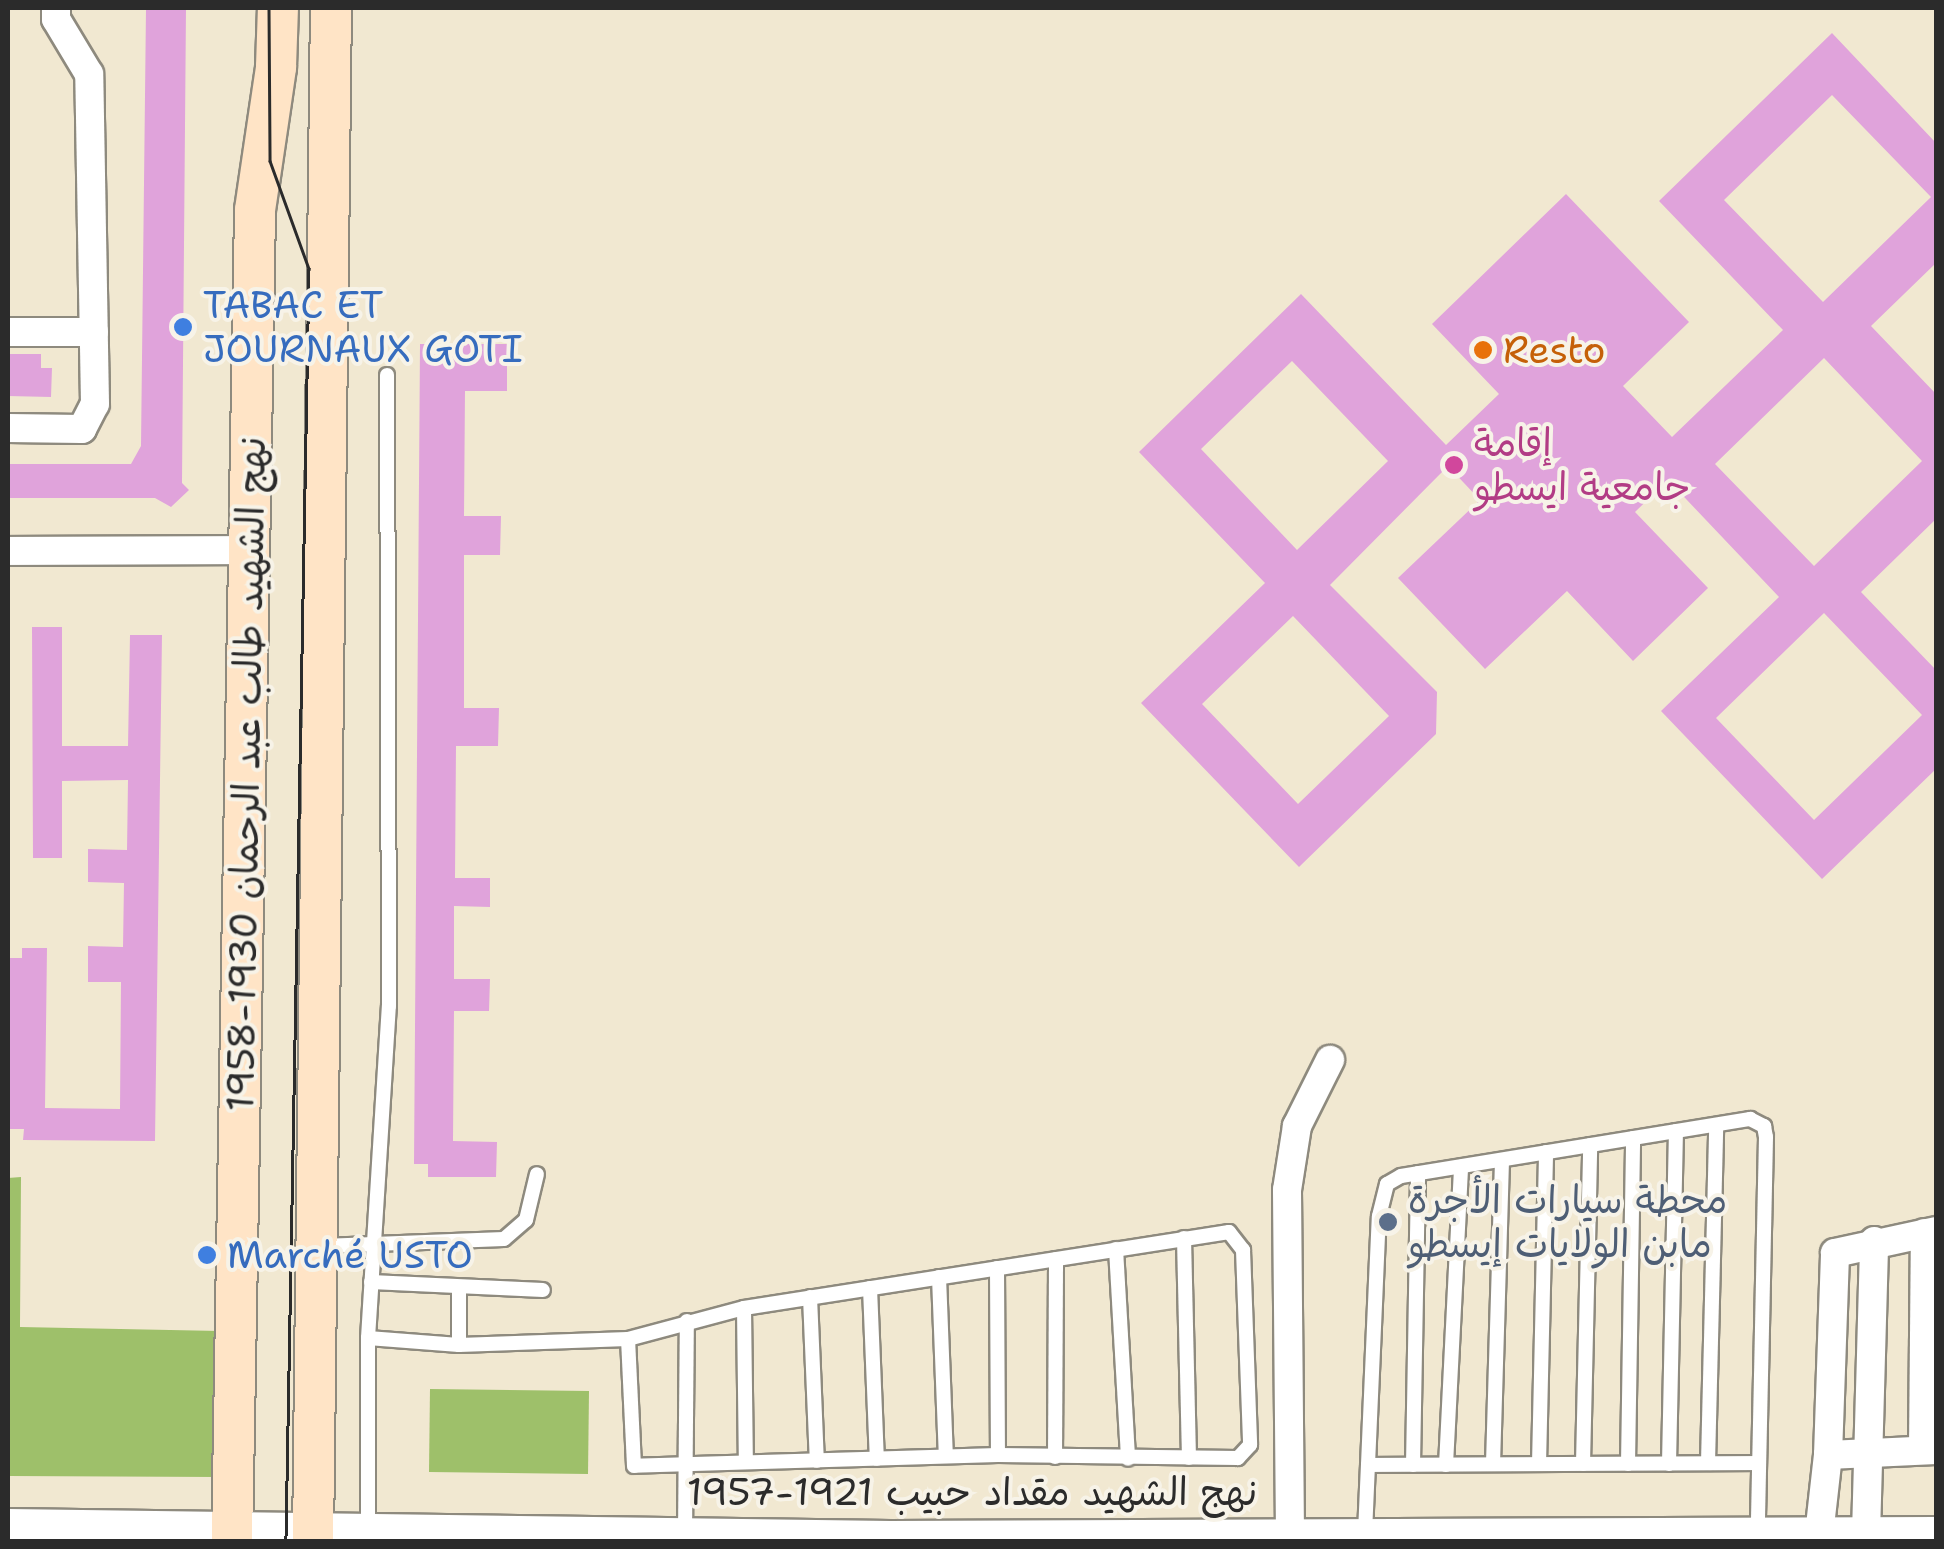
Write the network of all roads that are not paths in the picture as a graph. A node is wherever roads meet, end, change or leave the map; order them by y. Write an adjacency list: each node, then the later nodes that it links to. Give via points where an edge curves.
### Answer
1 (56, 8): 5 (street, via 89,74)
2 (278, 8): 8 (main road, نهج الشهيد طالب عبد الرحمان 1930-1958, via 255,210)
3 (331, 8): 24 (main road, نهج الشهيد طالب عبد الرحمان 1930-1958)
4 (8, 332): 5 (street)
5 (94, 332): 7 (street, via 95,404 82,429)
6 (386, 376): 23 (lane, via 388,1006)
7 (8, 428)
8 (250, 550): 9 (street); 66 (main road, نهج الشهيد طالب عبد الرحمان 1930-1958)
9 (8, 551)
10 (1330, 1060): 69 (street, via 1297,1126 1286,1190)
11 (1716, 1124): 12 (lane); 50 (lane, via 1750,1119 1764,1126 1766,1137); 57 (lane)
12 (1676, 1131): 13 (lane); 56 (lane)
13 (1633, 1138): 14 (lane); 55 (lane)
14 (1590, 1145): 15 (lane); 54 (lane)
15 (1546, 1152): 16 (lane); 53 (lane)
16 (1502, 1160): 17 (lane); 52 (lane)
17 (1461, 1166): 18 (lane); 51 (lane)
18 (1418, 1173): 58 (lane, via 1387,1184 1381,1197); 59 (lane)
19 (537, 1174): 23 (lane, via 526,1220 504,1239)
20 (1931, 1232): 22 (street); 39 (street)
21 (1184, 1238): 25 (lane); 46 (lane); 46 (lane, via 1229,1232 1240,1238 1250,1444 1238,1458)
22 (1874, 1241): 40 (street); 42 (street, via 1847,1246 1830,1266)
23 (374, 1244): 24 (lane); 29 (lane)
24 (316, 1246): 67 (main road, نهج الشهيد طالب عبد الرحمان 1930-1958)
25 (1116, 1249): 26 (lane); 47 (lane)
26 (1056, 1258): 27 (lane); 44 (lane)
27 (997, 1268): 28 (lane); 41 (lane)
28 (939, 1277): 30 (lane); 43 (lane)
29 (371, 1282): 31 (lane); 36 (lane)
30 (870, 1288): 33 (lane); 45 (lane)
31 (458, 1289): 32 (lane); 38 (lane)
32 (542, 1290)
33 (810, 1297): 34 (lane); 48 (lane)
34 (744, 1308): 35 (lane); 49 (lane)
35 (687, 1321): 37 (lane); 60 (lane)
36 (368, 1338): 38 (lane); 71 (lane)
37 (628, 1339): 38 (lane); 60 (lane, via 632,1460)
38 (459, 1344)
39 (1930, 1450): 40 (street)
40 (1872, 1453): 42 (street); 64 (street)
41 (998, 1454): 43 (lane); 44 (lane)
42 (1828, 1455): 70 (street)
43 (946, 1456): 45 (lane)
44 (1054, 1457): 47 (lane)
45 (876, 1458): 48 (lane)
46 (1189, 1458): 47 (lane)
47 (1128, 1459)
48 (817, 1461): 49 (lane)
49 (746, 1462): 60 (lane)
50 (1759, 1463): 57 (lane); 63 (lane)
51 (1446, 1464): 52 (lane); 59 (lane)
52 (1493, 1464): 53 (lane)
53 (1539, 1464): 54 (lane)
54 (1583, 1464): 55 (lane)
55 (1628, 1464): 56 (lane)
56 (1669, 1464): 57 (lane)
57 (1708, 1464)
58 (1368, 1465): 59 (lane); 62 (lane)
59 (1412, 1465)
60 (686, 1467): 68 (lane)
61 (8, 1526): 66 (street, نهج الشهيد مقداد حبيب 1921-1957)
62 (1365, 1534): 69 (street, نهج الشهيد مقداد حبيب 1921-1957); 72 (street, نهج الشهيد مقداد حبيب 1921-1957)
63 (1758, 1534): 70 (street, نهج الشهيد مقداد حبيب 1921-1957); 72 (street, نهج الشهيد مقداد حبيب 1921-1957)
64 (1866, 1534): 65 (street, نهج الشهيد مقداد حبيب 1921-1957); 70 (street, نهج الشهيد مقداد حبيب 1921-1957)
65 (1936, 1534)
66 (232, 1535): 67 (street, نهج الشهيد مقداد حبيب 1921-1957)
67 (313, 1535): 71 (street, نهج الشهيد مقداد حبيب 1921-1957)
68 (685, 1535): 71 (street, نهج الشهيد مقداد حبيب 1921-1957); 73 (street, نهج الشهيد مقداد حبيب 1921-1957)
69 (1290, 1535): 73 (street, نهج الشهيد مقداد حبيب 1921-1957)
70 (1819, 1535)
71 (368, 1536)
72 (1454, 1537)
73 (890, 1540)

